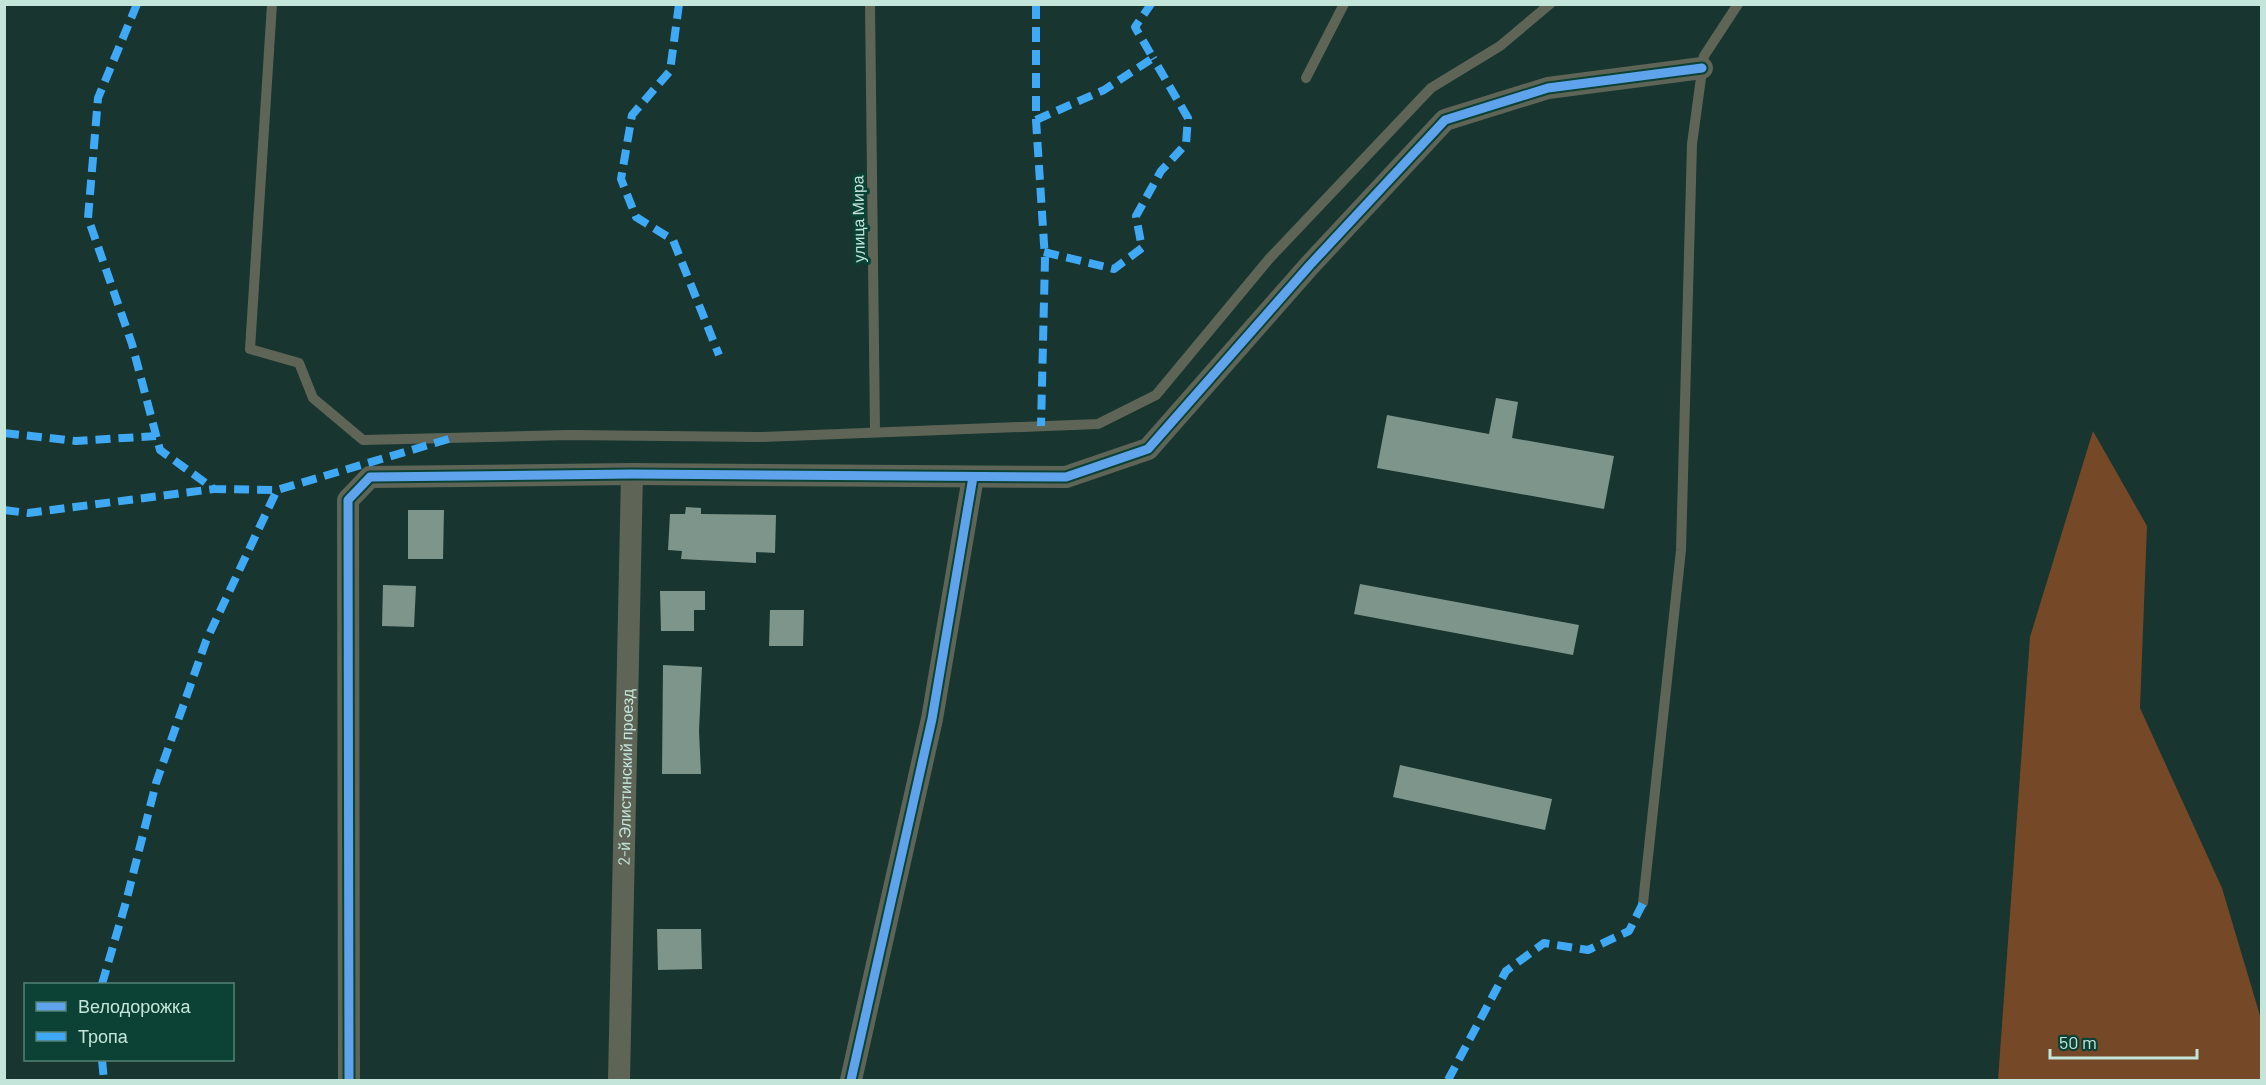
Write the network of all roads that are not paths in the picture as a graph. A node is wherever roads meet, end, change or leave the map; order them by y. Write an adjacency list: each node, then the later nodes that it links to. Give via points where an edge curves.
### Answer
1 (272, 4): 8 (lane, via 250,349 299,363 313,398 363,440 569,435 759,437)
2 (870, 4): 8 (lane, улица Мира)
3 (1344, 4): 7 (lane)
4 (1550, 4): 8 (lane, via 1500,46 1431,88 1269,259 1156,395 1098,424)
5 (1738, 4): 6 (lane, via 1704,56)
6 (1702, 68): 10 (street, via 1548,88 1445,120 1310,265 1148,449 1066,477); 11 (lane, via 1692,144 1681,550)
7 (1306, 78)
8 (875, 432)
9 (632, 474): 10 (street); 12 (street, via 370,477 348,500); 13 (street, 2-й Элистинский проезд)
10 (973, 477): 14 (street, via 932,719)
11 (1643, 903)
12 (350, 1080)
13 (619, 1080)
14 (851, 1080)

